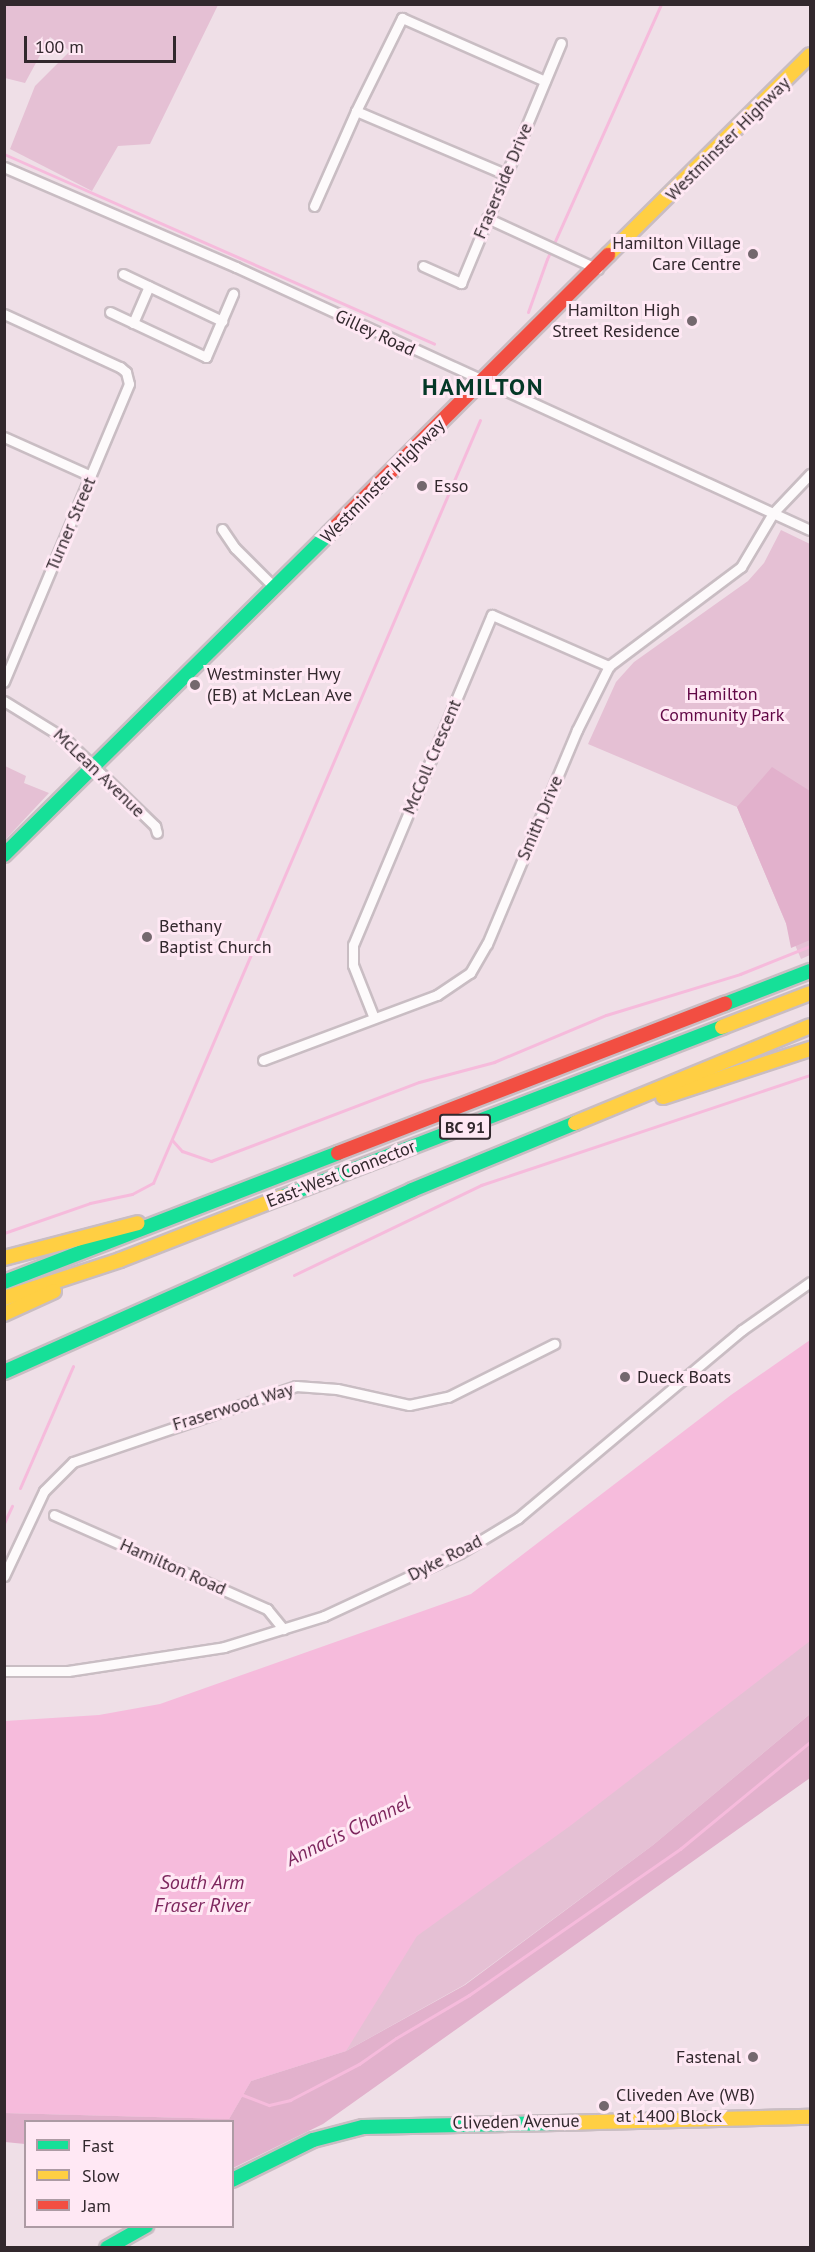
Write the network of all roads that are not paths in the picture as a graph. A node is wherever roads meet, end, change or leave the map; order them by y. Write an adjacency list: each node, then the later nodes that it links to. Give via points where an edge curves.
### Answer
1 (561, 43): 3 (street, Fraserside Drive)
2 (810, 54): 10 (main road, Westminster Highway)
3 (545, 81): 4 (street, via 402,18); 6 (street, Fraserside Drive)
4 (356, 111): 6 (street); 7 (street)
5 (4, 167): 18 (street, Gilley Road)
6 (505, 174): 8 (street, Fraserside Drive)
7 (314, 206)
8 (487, 218): 9 (street, Fraserside Drive, via 461,283); 10 (street)
9 (423, 266)
10 (598, 269): 18 (main road, Westminster Highway)
11 (123, 274): 12 (street)
12 (149, 286): 16 (street); 17 (street)
13 (233, 294): 16 (street)
14 (110, 312): 17 (street)
15 (4, 314): 21 (street, Turner Street, via 126,372 129,388)
16 (222, 321): 17 (street, via 206,357)
17 (133, 323)
18 (484, 381): 22 (street, Gilley Road); 25 (main road, Westminster Highway)
19 (4, 437): 21 (street)
20 (810, 474): 22 (street, Smith Drive)
21 (91, 476): 27 (street, Turner Street)
22 (774, 513): 24 (street, Gilley Road); 26 (street, Smith Drive, via 741,567)
23 (222, 529): 25 (street, via 235,548)
24 (810, 530)
25 (275, 588): 29 (main road, Westminster Highway)
26 (609, 666): 36 (street, Smith Drive, via 577,730 479,960 455,985); 36 (street, McColl Crescent, via 492,615 353,945 353,965)
27 (4, 682)
28 (4, 701): 29 (street, McLean Avenue, via 47,724)
29 (94, 768): 30 (street, McLean Avenue, via 155,826); 31 (main road, Westminster Highway)
30 (157, 833)
31 (4, 855)
32 (810, 966): 35 (main road)
33 (810, 971): 35 (main road, BC 91)
34 (810, 993): 43 (main road, East-West Connector / BC 91)
35 (729, 1002): 41 (main road, East-West Connector / BC 91)
36 (374, 1018): 39 (street, Smith Drive)
37 (810, 1026): 40 (main road)
38 (810, 1049): 40 (main road)
39 (263, 1060)
40 (573, 1125): 49 (main road, via 412,1190)
41 (171, 1217): 42 (main road, via 93,1232); 44 (main road, East-West Connector / BC 91)
42 (4, 1258)
43 (120, 1260): 46 (main road, East-West Connector / BC 91); 47 (main road)
44 (4, 1282)
45 (810, 1282): 52 (street, Dyke Road, via 742,1330 518,1518 460,1553 324,1616)
46 (4, 1298)
47 (4, 1314)
48 (554, 1344): 51 (street, Fraserwood Way, via 448,1397 409,1405 337,1389 296,1386 73,1462 44,1491)
49 (4, 1372)
50 (54, 1515): 52 (street, Hamilton Road, via 267,1609)
51 (4, 1576)
52 (284, 1629): 53 (street, Dyke Road, via 224,1647 137,1662 68,1671)
53 (4, 1671)
54 (810, 2117): 55 (main road, Cliveden Avenue, via 363,2127 313,2140)
55 (234, 2179)
56 (142, 2228): 57 (main road)
57 (130, 2235): 58 (main road); 59 (main road)
58 (107, 2247)
59 (121, 2247)

